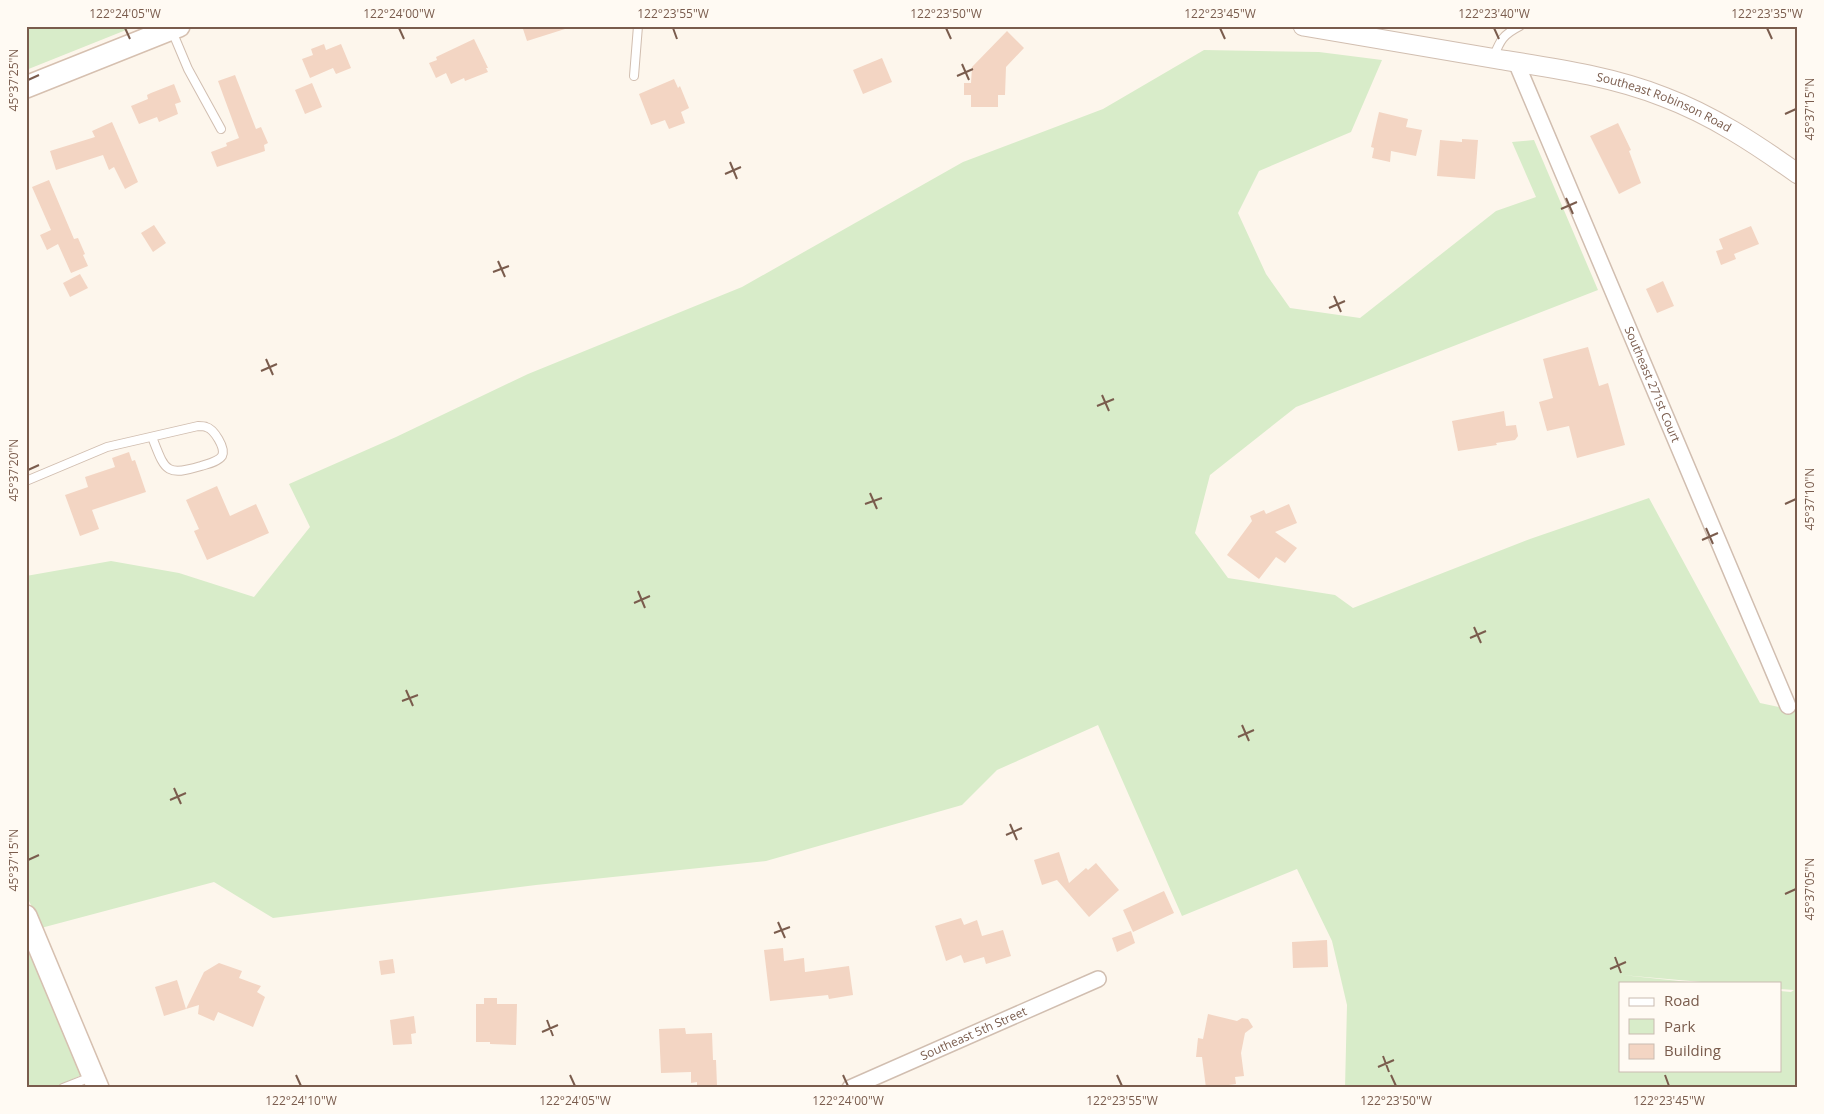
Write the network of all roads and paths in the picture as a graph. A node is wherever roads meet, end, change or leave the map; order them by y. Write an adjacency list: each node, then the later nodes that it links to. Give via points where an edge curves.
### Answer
1 (638, 26): 7 (lane)
2 (1303, 26): 5 (street, Southeast Robinson Road)
3 (1520, 26): 5 (lane, via 1507,32)
4 (175, 28): 8 (main road); 9 (lane, via 188,69)
5 (1493, 58): 6 (street, Southeast Robinson Road)
6 (1516, 62): 10 (street, Southeast Robinson Road, via 1588,75 1664,97 1735,133); 13 (street, Southeast 271st Court)
7 (634, 76)
8 (26, 87)
9 (221, 129)
10 (1798, 174)
11 (152, 437): 11 (lane, via 205,426 216,436 223,450 221,457 212,463 183,472 172,471 161,460); 12 (lane, via 107,447)
12 (26, 481)
13 (1788, 706)
14 (26, 916): 16 (main road)
15 (1098, 980): 18 (street, Southeast 5th Street)
16 (95, 1082): 17 (lane)
17 (63, 1088)
18 (850, 1088)

